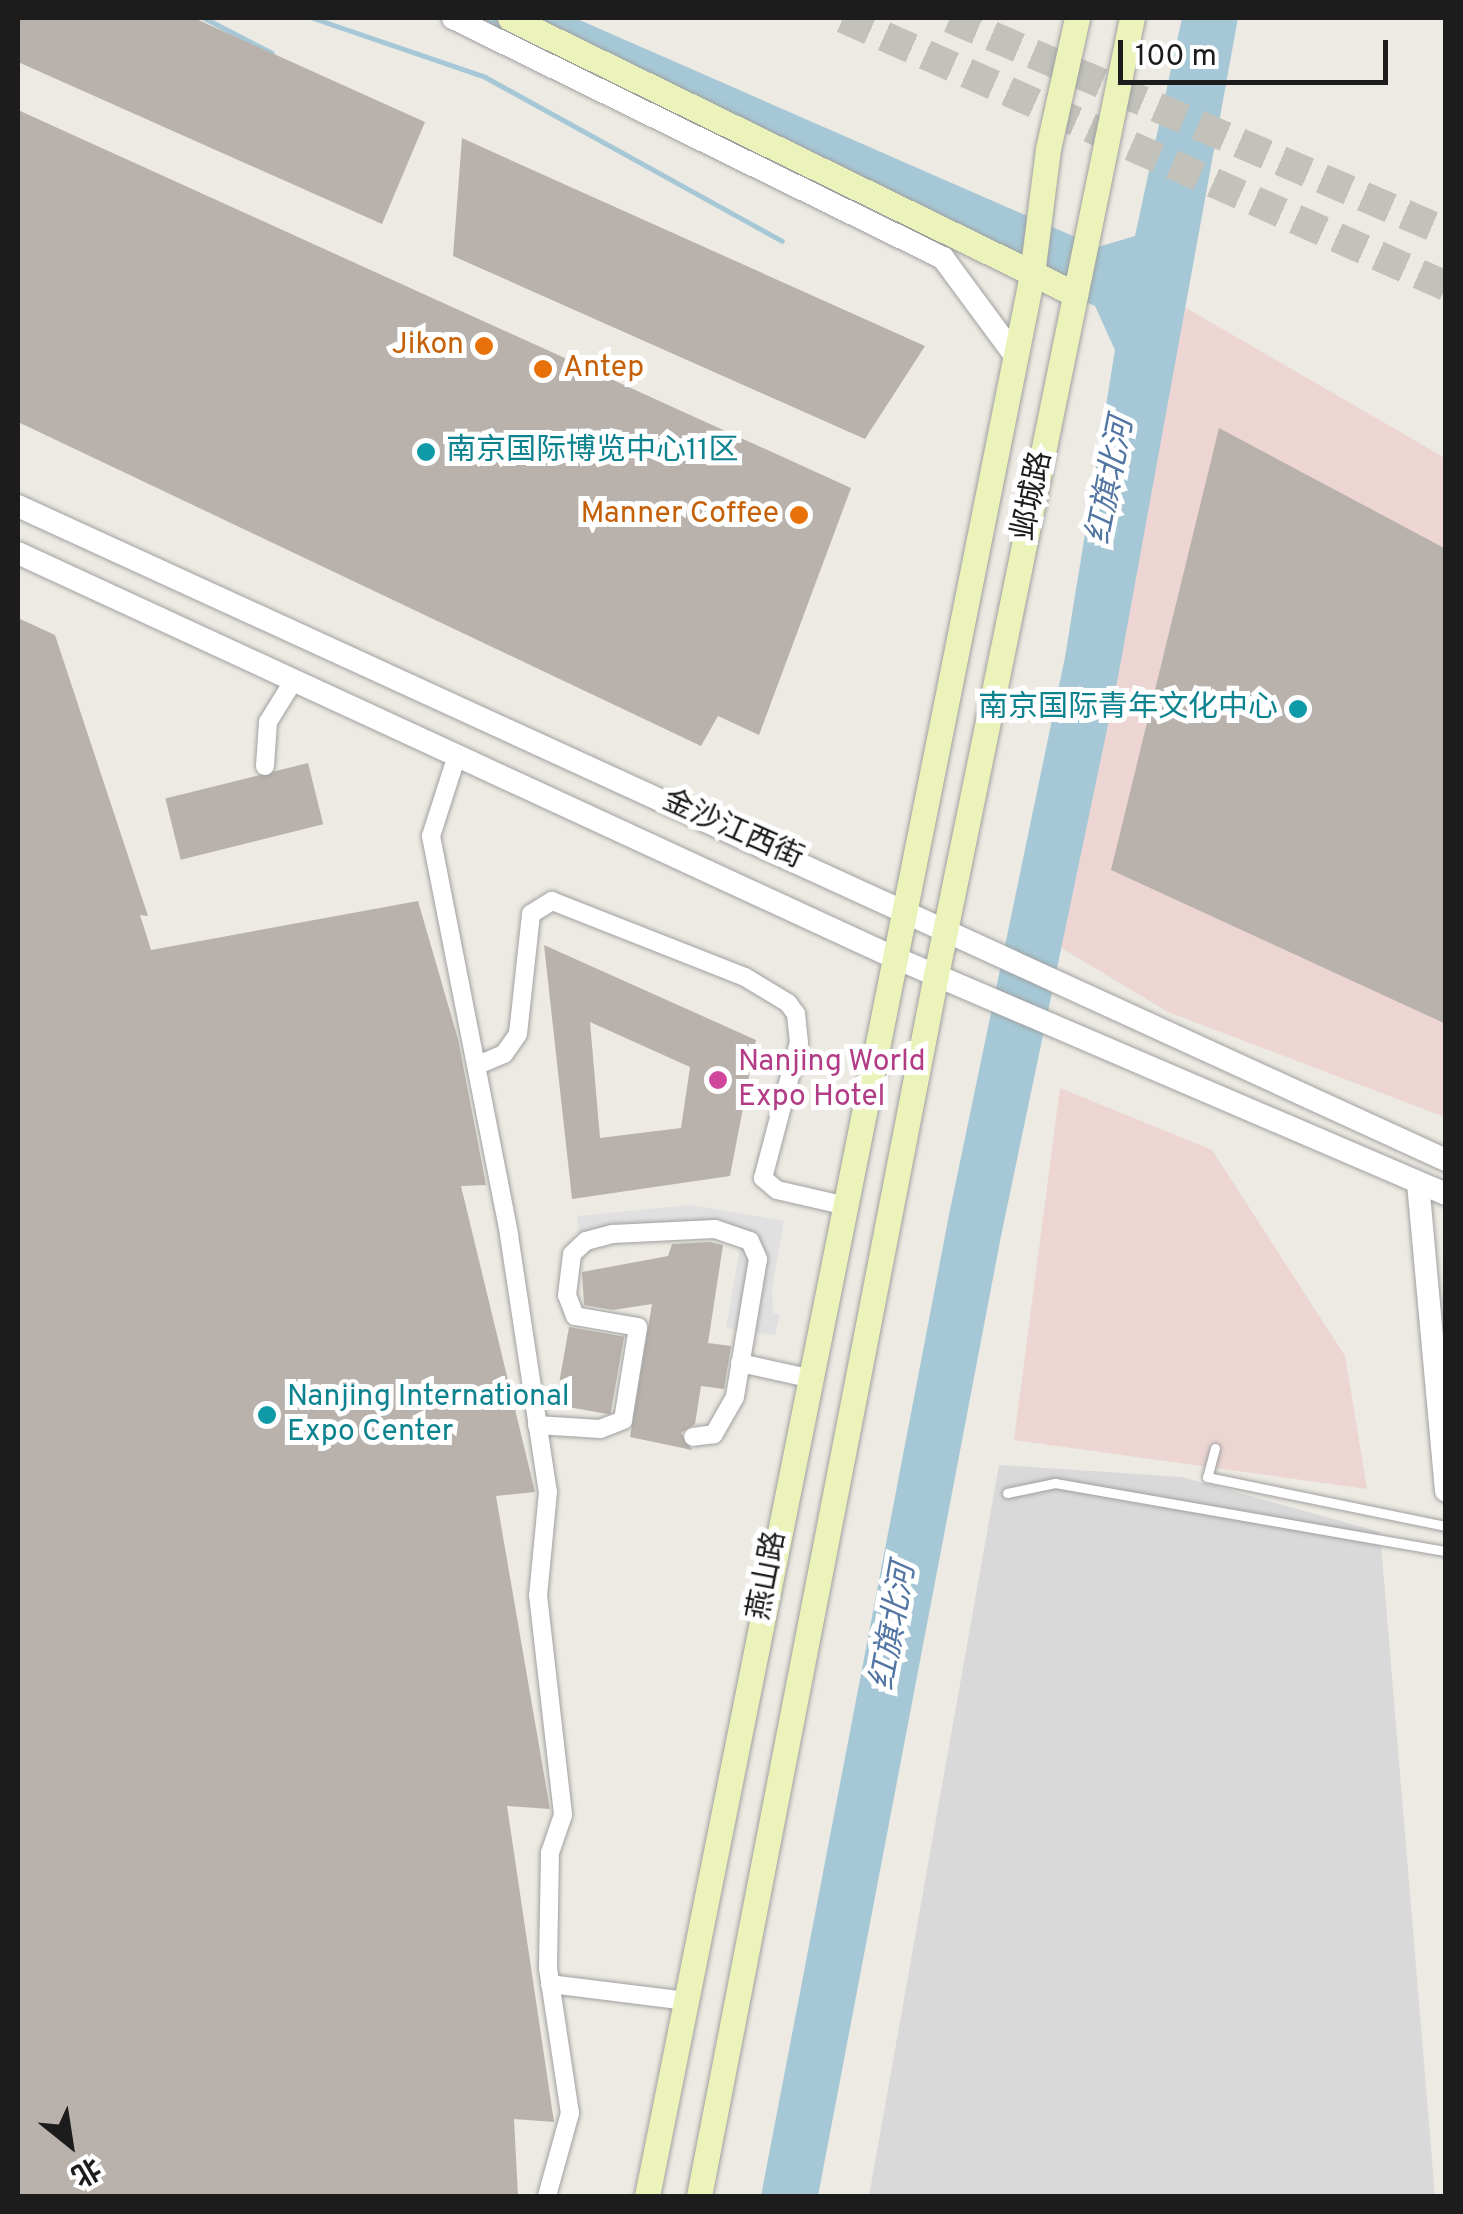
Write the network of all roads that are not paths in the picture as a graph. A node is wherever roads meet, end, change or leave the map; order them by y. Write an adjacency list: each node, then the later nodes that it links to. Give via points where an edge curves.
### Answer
1 (453, 18): 7 (street, via 943,258)
2 (510, 18): 5 (main road)
3 (1077, 18): 5 (main road, 邺城路, via 1048,149)
4 (1132, 18): 6 (main road, 邺城路)
5 (1032, 274): 6 (main road); 7 (main road, 邺城路)
6 (1075, 294): 14 (main road, 邺城路)
7 (1013, 353): 13 (main road, 邺城路)
8 (18, 506): 13 (street, 金沙江西街)
9 (18, 553): 10 (street, 金沙江西街)
10 (294, 680): 11 (street, 金沙江西街); 12 (street, via 268,722)
11 (456, 755): 15 (street, 金沙江西街); 19 (street, via 431,836)
12 (265, 766)
13 (901, 908): 14 (street, 金沙江西街); 15 (main road, 邺城路)
14 (945, 932): 16 (main road, 邺城路); 20 (street, 金沙江西街)
15 (892, 956): 16 (street, 金沙江西街); 23 (main road, 燕山路)
16 (936, 975): 21 (street, 金沙江西街); 37 (main road, 燕山路)
17 (525, 1002): 18 (street); 19 (street, via 518,1034 504,1054); 23 (street, via 532,914 552,901 772,991 800,1026 763,1178 777,1190)
18 (531, 1046)
19 (478, 1064): 26 (street)
20 (1446, 1160)
21 (1418, 1183): 22 (street, 金沙江西街); 29 (street)
22 (1446, 1194)
23 (842, 1205): 25 (main road, 燕山路)
24 (740, 1363): 25 (street); 26 (street, via 758,1259 750,1240 715,1229 668,1227 586,1241 566,1271 575,1316 638,1327 623,1420 600,1429); 27 (street, via 723,1424 714,1434)
25 (808, 1378): 34 (main road, 燕山路)
26 (537, 1425): 33 (street, via 548,1492 538,1595 563,1814 550,1852)
27 (694, 1437)
28 (1214, 1448): 31 (lane, via 1207,1477)
29 (1446, 1491)
30 (1007, 1493): 32 (lane, via 1055,1483)
31 (1446, 1526)
32 (1446, 1551)
33 (550, 1984): 34 (street); 35 (street, via 570,2113)
34 (686, 2001): 36 (main road, 燕山路)
35 (547, 2196)
36 (647, 2196)
37 (699, 2196)

